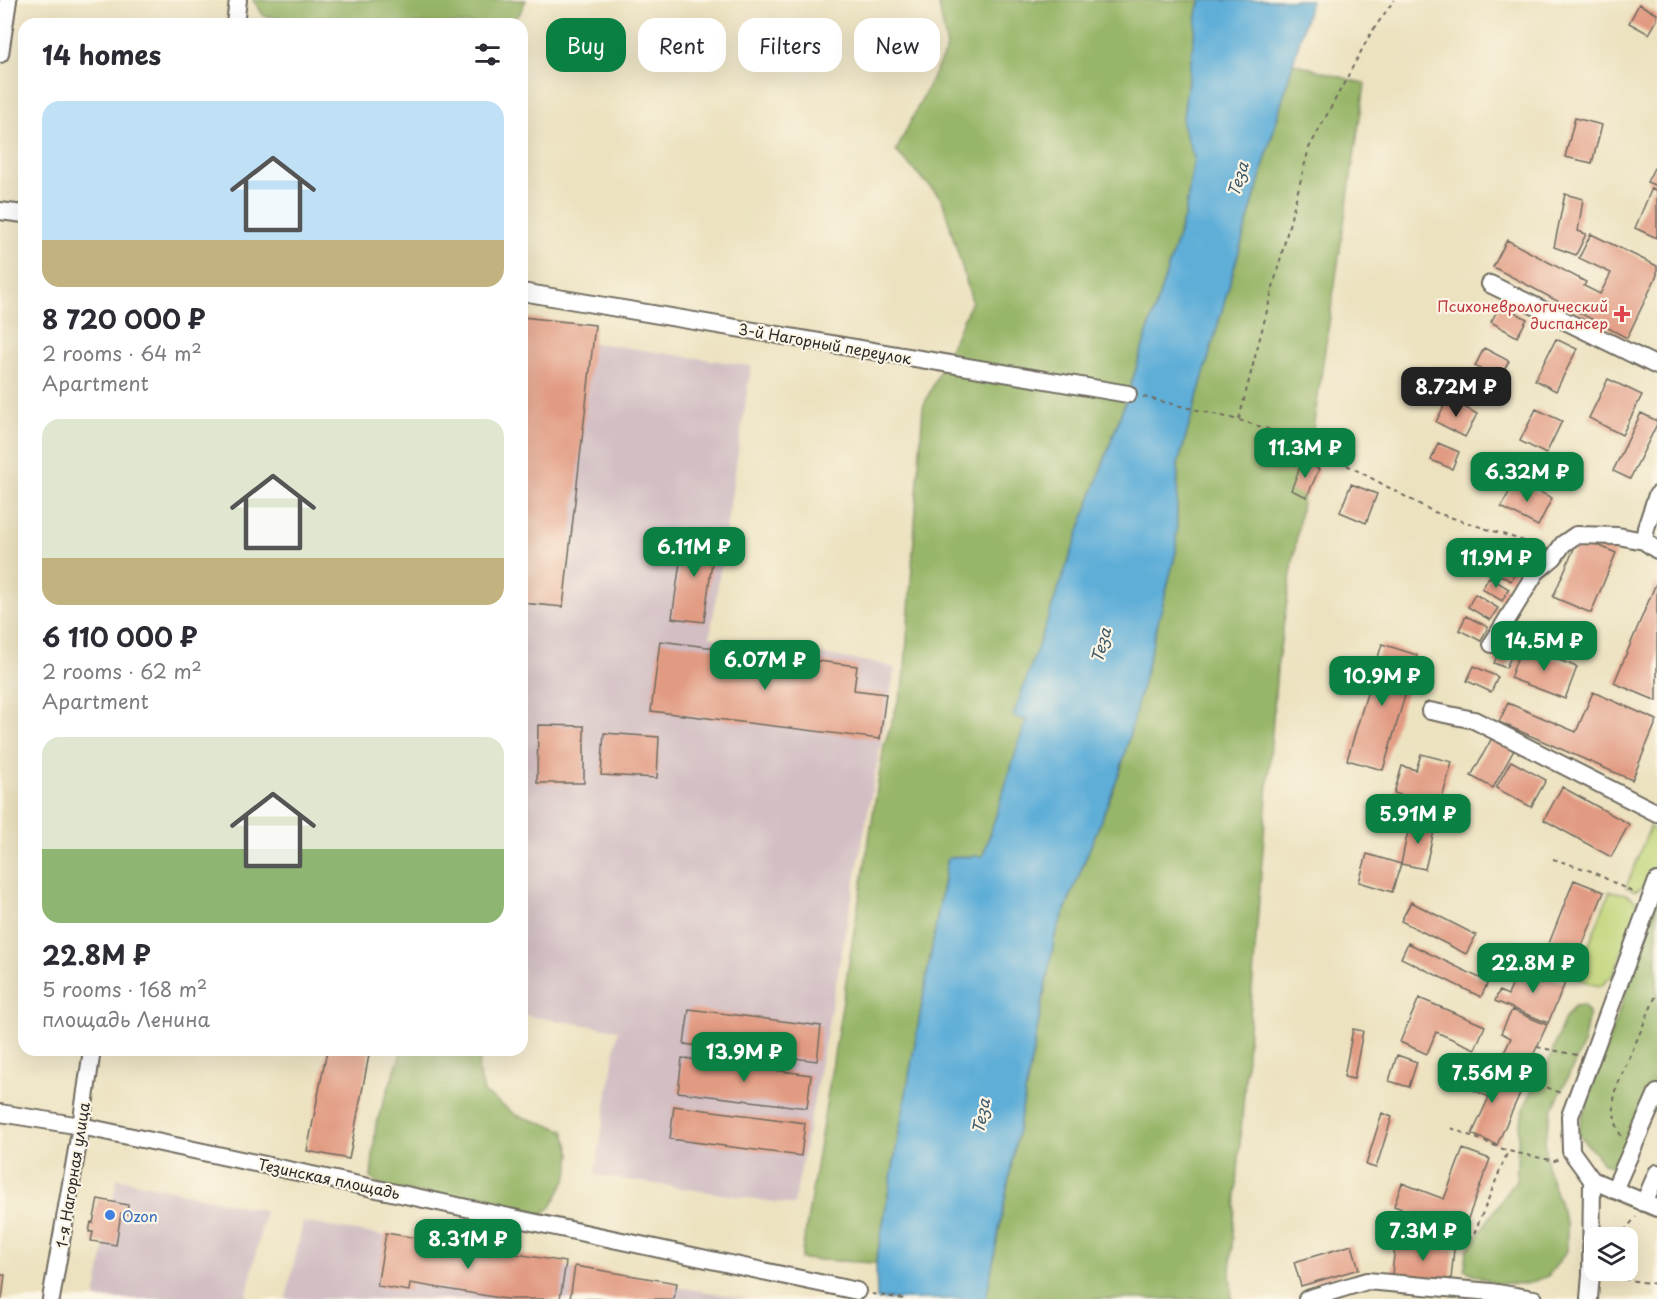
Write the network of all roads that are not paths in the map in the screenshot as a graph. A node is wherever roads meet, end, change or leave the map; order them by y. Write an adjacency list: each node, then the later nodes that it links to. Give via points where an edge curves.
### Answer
1 (8, 0): 4 (street)
2 (238, 0): 3 (street)
3 (235, 18)
4 (0, 54)
5 (0, 211): 6 (street)
6 (18, 213)
7 (1490, 284): 9 (street)
8 (528, 293): 10 (street, 3-й Нагорный переулок)
9 (1657, 366)
10 (1128, 394)
11 (1657, 495): 12 (street, via 1646,528)
12 (1650, 546): 13 (street, via 1618,536 1576,535 1536,572)
13 (1492, 644)
14 (1430, 711): 15 (street, via 1474,720)
15 (1657, 813)
16 (1657, 881): 22 (street, via 1570,1116 1571,1151)
17 (91, 1056): 20 (street, 1-я Нагорная улица)
18 (1657, 1093): 23 (street)
19 (0, 1113): 20 (street, Тезинская площадь)
20 (81, 1126): 25 (street, Тезинская площадь); 26 (street, 1-я Нагорная улица)
21 (1657, 1173): 24 (street)
22 (1592, 1180): 23 (street); 29 (street, via 1592,1274)
23 (1614, 1190): 24 (street)
24 (1646, 1209)
25 (857, 1291)
26 (51, 1299)
27 (1307, 1299): 28 (street, via 1367,1281)
28 (1534, 1299)
29 (1588, 1299)

